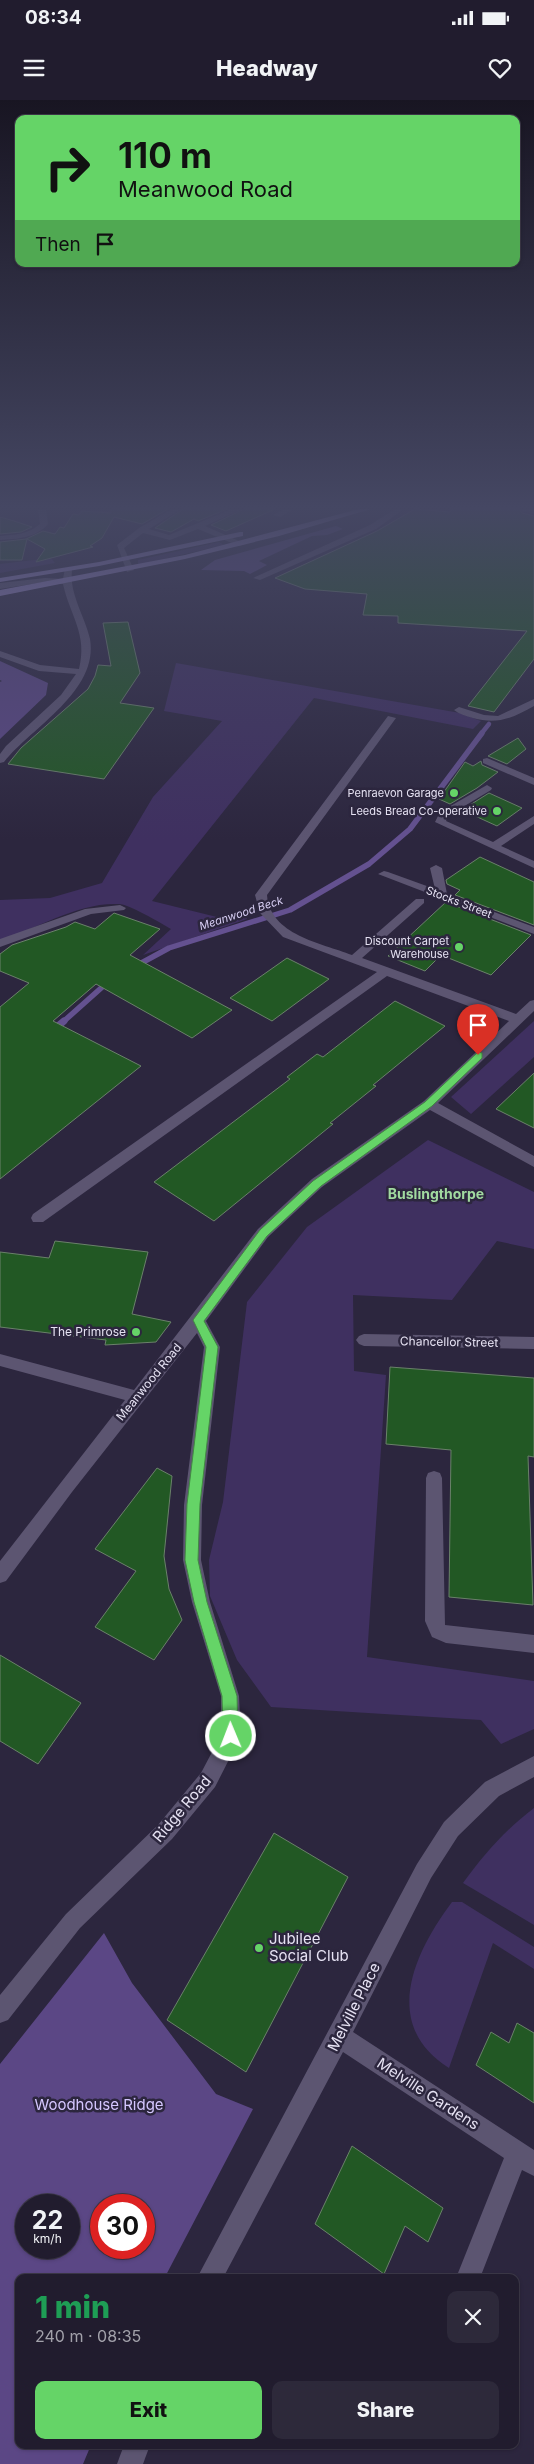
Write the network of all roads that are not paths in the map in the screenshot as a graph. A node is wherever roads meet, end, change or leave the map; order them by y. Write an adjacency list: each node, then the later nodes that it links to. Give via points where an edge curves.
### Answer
1 (80, 619): 3 (street, via 87,655)
2 (0, 654): 3 (street, via 39,668)
3 (82, 672): 7 (street, via 73,687 9,747)
4 (534, 702): 5 (street, via 503,720 483,719)
5 (459, 710)
6 (391, 718): 21 (street, via 261,895 261,907 287,934)
7 (0, 760)
8 (487, 761): 9 (street)
9 (534, 782)
10 (487, 788): 12 (street, via 444,814 440,822)
11 (534, 819): 12 (street)
12 (494, 846): 13 (street)
13 (534, 865)
14 (436, 868): 16 (street)
15 (384, 874): 16 (street, Stocks Street)
16 (442, 896): 19 (street, Stocks Street)
17 (420, 901): 21 (street)
18 (120, 908): 20 (street, via 89,911)
19 (534, 931)
20 (0, 943)
21 (354, 960): 22 (street)
22 (385, 972): 24 (street); 27 (street)
23 (534, 1004): 24 (street, Meanwood Road)
24 (516, 1019): 25 (street, Meanwood Road)
25 (429, 1104): 26 (street); 28 (street, Meanwood Road, via 317,1183 270,1227)
26 (534, 1162)
27 (38, 1218)
28 (198, 1320): 32 (street, Meanwood Road); 37 (street, Ridge Road, via 212,1347 193,1504 192,1560 200,1602 230,1696 231,1736 208,1780 165,1832 73,1921)
29 (364, 1340): 30 (street, Chancellor Street)
30 (534, 1343)
31 (0, 1360): 32 (street)
32 (137, 1397): 34 (street, Meanwood Road)
33 (434, 1478): 35 (street, via 434,1621 438,1631 446,1635)
34 (0, 1575)
35 (534, 1644)
36 (534, 1766): 38 (street, Melville Place, via 492,1789 451,1829 424,1871)
37 (0, 2012)
38 (339, 2036): 39 (street, Melville Gardens); 40 (street, Melville Place)
39 (525, 2158): 41 (street, Melville Gardens)
40 (211, 2274)
41 (470, 2274)
42 (136, 2449): 43 (street)
43 (130, 2464)

